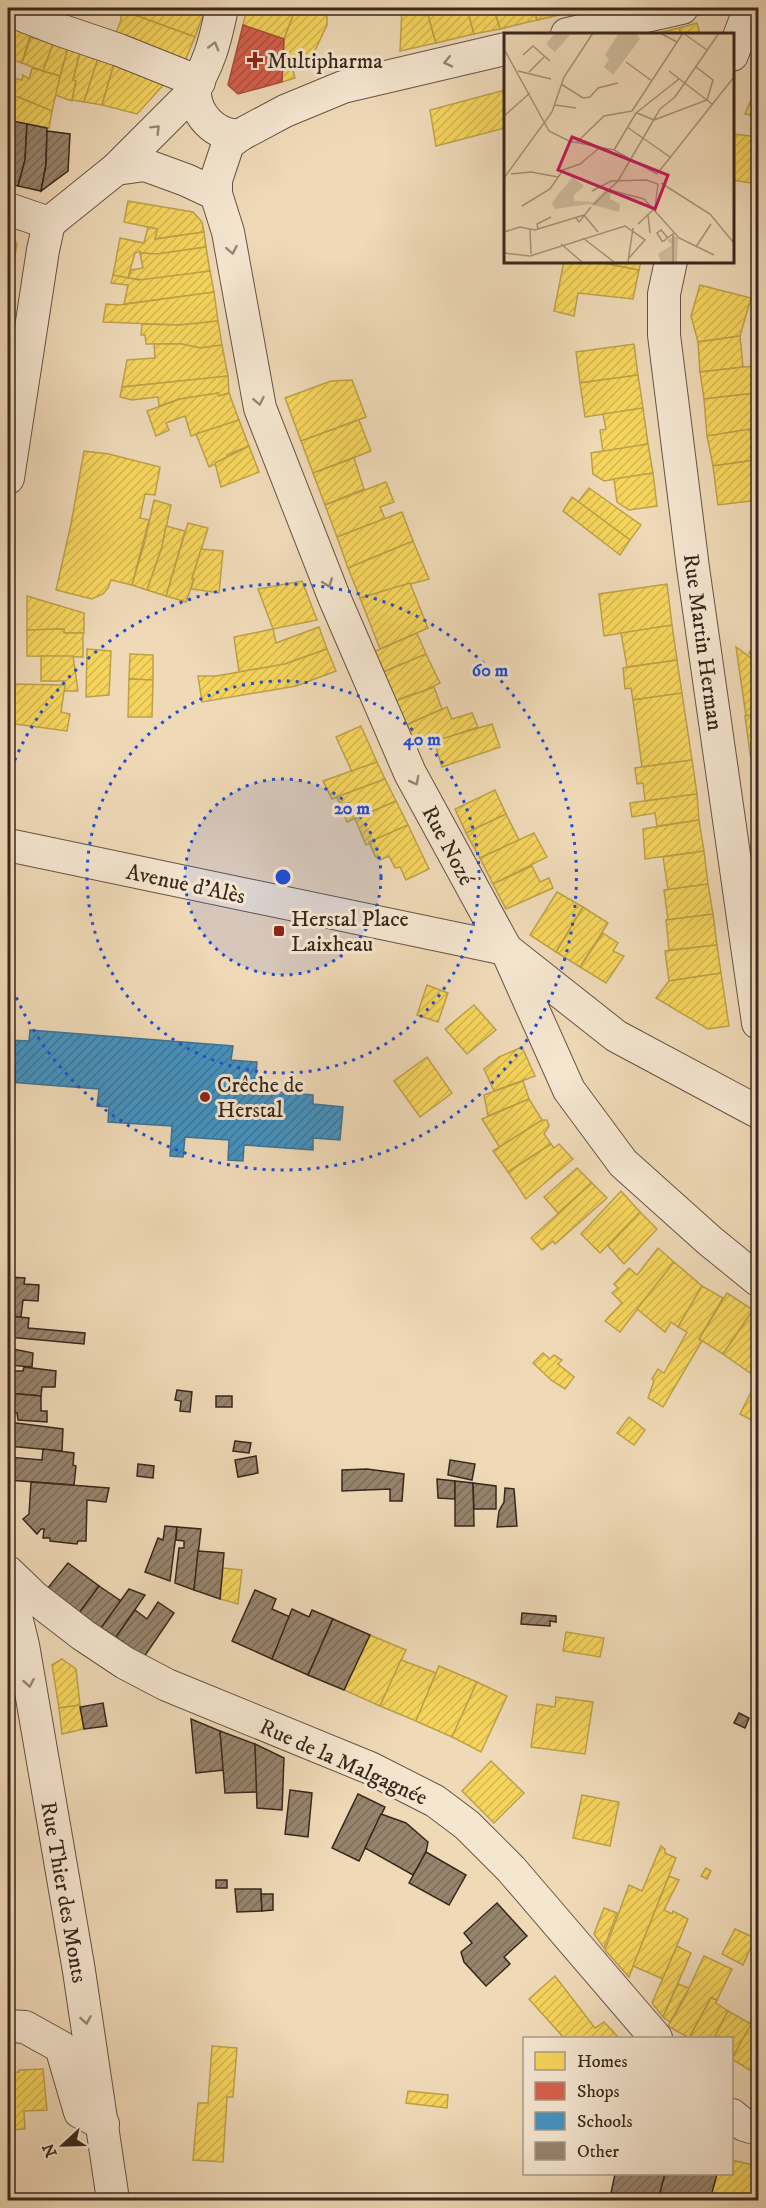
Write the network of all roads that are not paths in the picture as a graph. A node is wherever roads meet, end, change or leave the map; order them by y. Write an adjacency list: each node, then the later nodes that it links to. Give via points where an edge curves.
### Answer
1 (222, 8): 8 (street, one-way to 1, via 213,50)
2 (682, 8): 5 (street)
3 (750, 8): 7 (street)
4 (14, 12): 8 (street, via 119,50)
5 (571, 33)
6 (504, 49): 9 (street, one-way to 9, via 343,87)
7 (733, 52)
8 (197, 85): 9 (street, via 194,98 205,120 219,131); 10 (street, one-way to 8)
9 (240, 135): 11 (street, via 228,144 216,180)
10 (116, 169): 11 (street, via 145,165); 13 (street)
11 (216, 194): 17 (street, Rue Nozé, one-way to 17, via 228,232 260,408 334,597 411,773)
12 (8, 210): 13 (street)
13 (49, 223): 15 (street)
14 (671, 262): 18 (street, Rue Martin Herman, via 664,294 664,335 693,568)
15 (8, 478)
16 (8, 845): 17 (street, Avenue d'Alès)
17 (506, 950): 19 (street, via 616,1036); 20 (street, Rue Nozé, via 569,1090 623,1163)
18 (759, 1023)
19 (758, 1108)
20 (759, 1280)
21 (8, 1572): 24 (street, Rue de la Malgagnée, via 35,1598 125,1663 370,1768 435,1801 467,1825 511,1869)
22 (8, 1584): 26 (street, Rue Thier des Monts, one-way to 26, via 23,1645)
23 (8, 2026): 26 (street, via 25,2027 61,2047 80,2112)
24 (655, 2037)
25 (733, 2116): 27 (street, via 744,2125)
26 (103, 2124): 28 (street, Rue Thier des Monts)
27 (759, 2129)
28 (113, 2200)

